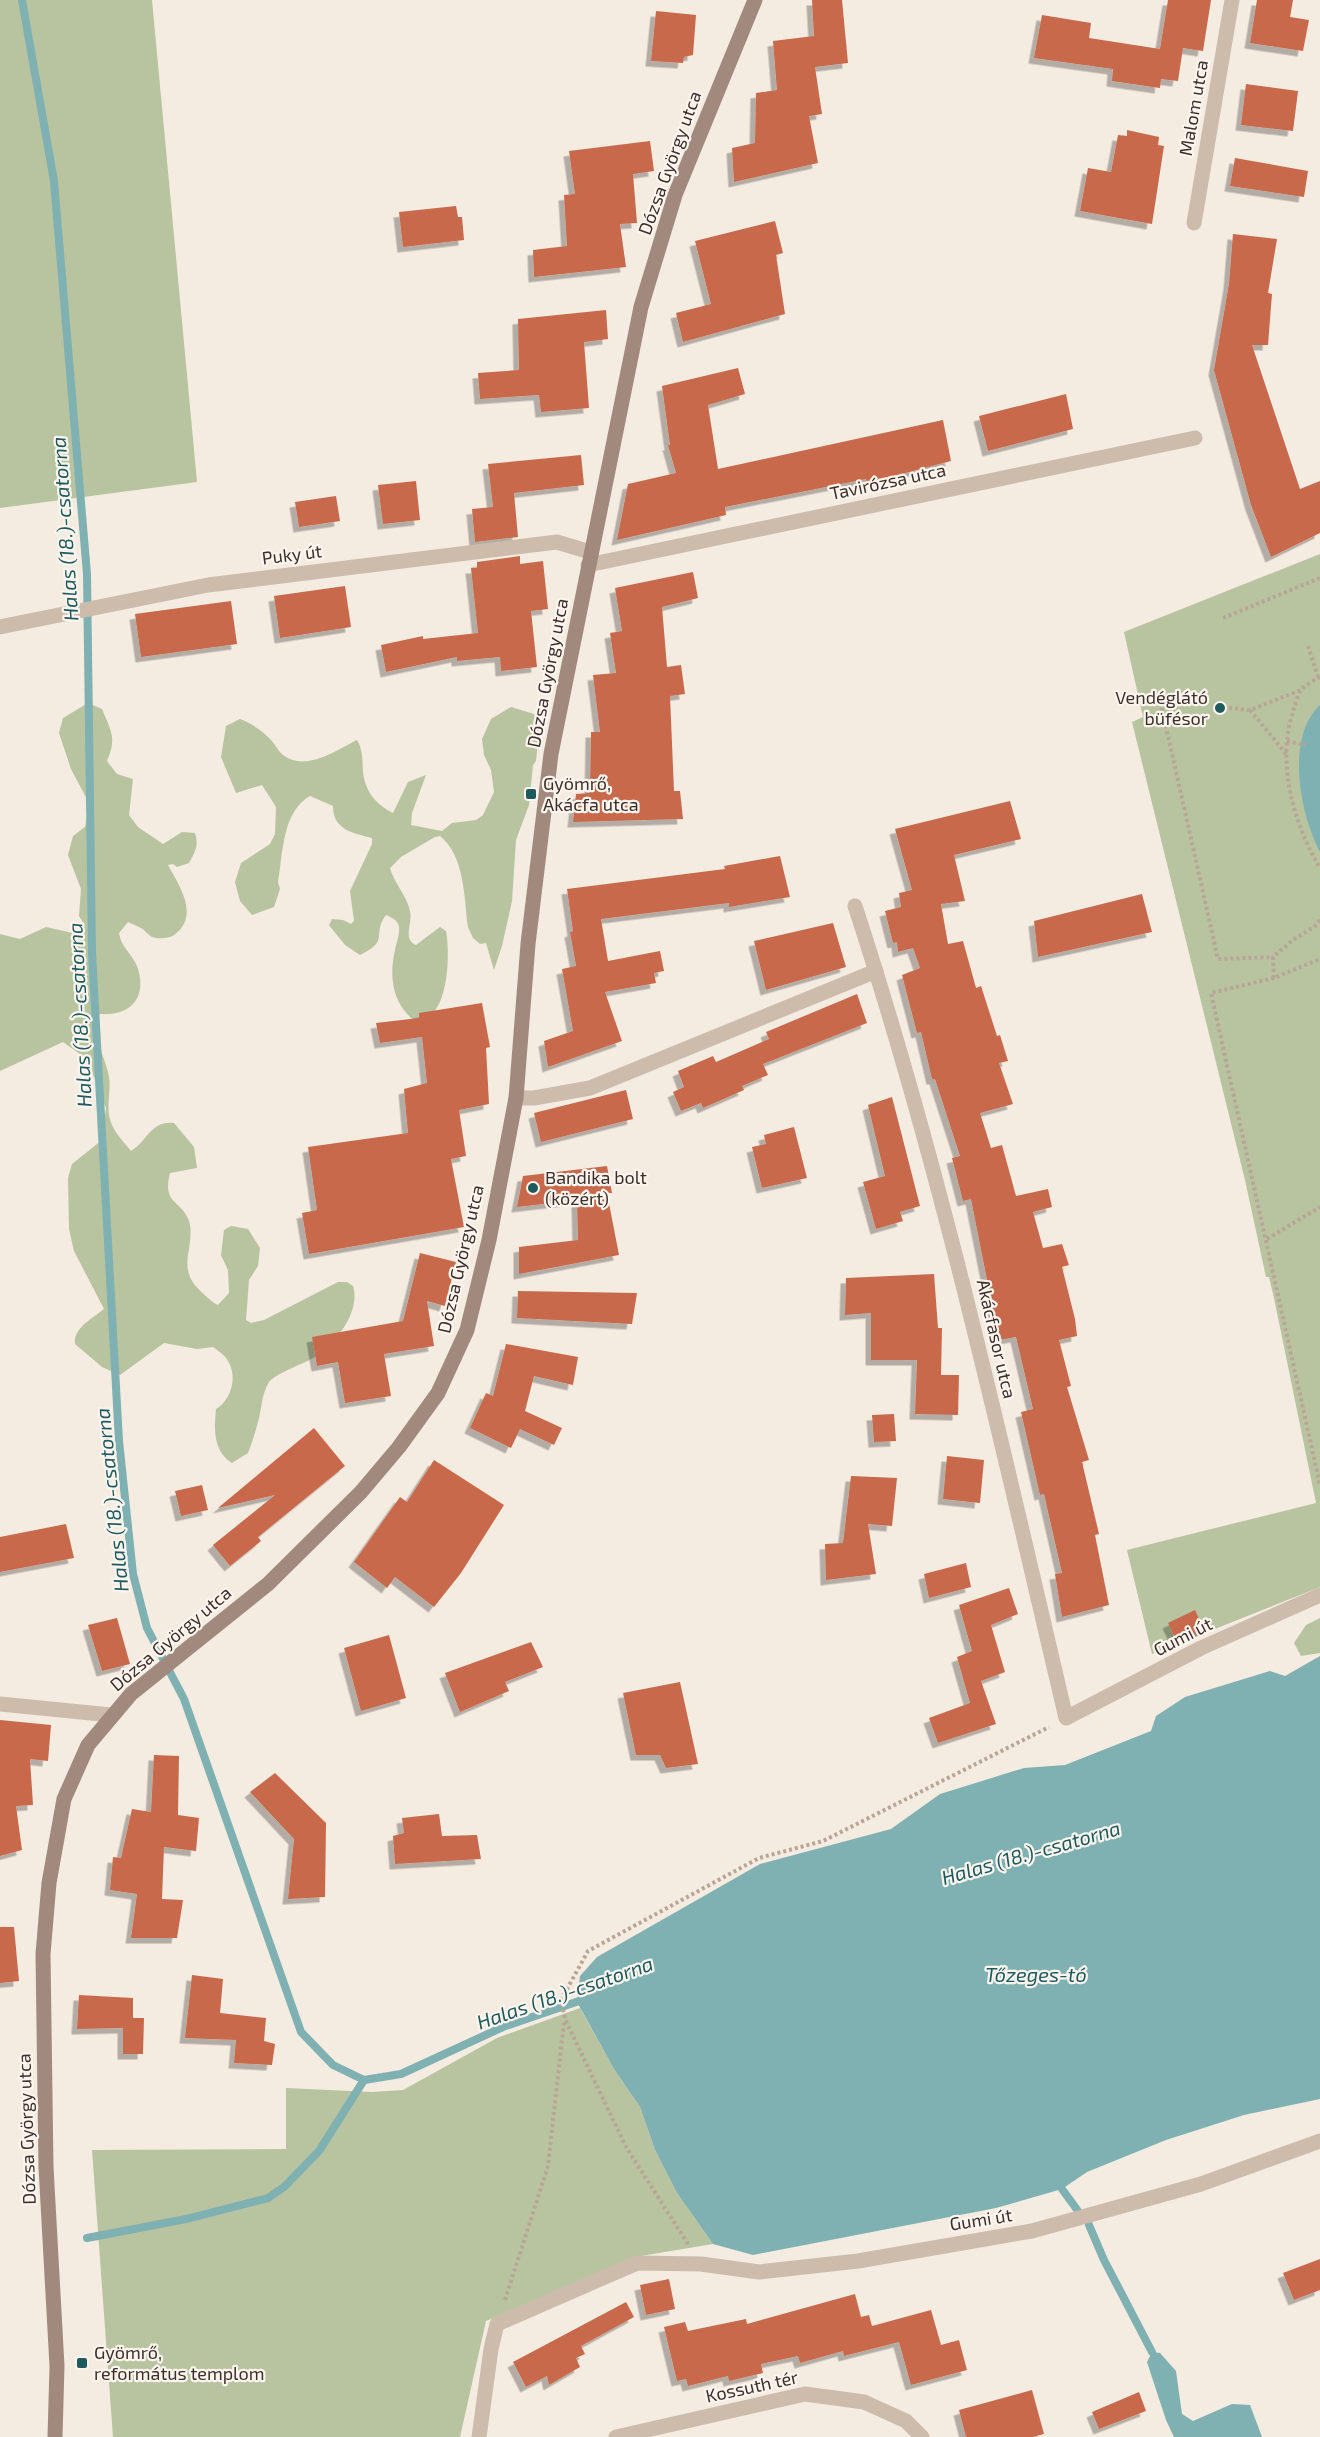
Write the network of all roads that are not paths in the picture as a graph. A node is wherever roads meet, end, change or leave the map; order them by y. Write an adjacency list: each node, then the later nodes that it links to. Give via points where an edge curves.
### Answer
1 (755, 0): 5 (main road, Dózsa György utca, via 675,195 641,307)
2 (1232, 0): 3 (street, Malom utca)
3 (1194, 223)
4 (1195, 438): 5 (street, Tavirózsa utca)
5 (589, 558): 6 (street, Puky út, via 557,542 208,585); 9 (main road, Dózsa György utca, via 551,754 528,944)
6 (0, 627)
7 (855, 906): 8 (street, Akácfasor utca)
8 (876, 971): 9 (street, via 590,1088); 13 (street, Akácfasor utca, via 962,1279)
9 (516, 1098): 12 (main road, Dózsa György utca, via 467,1330 438,1393 361,1492 314,1542 268,1584 130,1694)
10 (1320, 1595): 13 (street, Gumi út, via 1201,1648)
11 (0, 1704): 12 (street)
12 (111, 1715): 15 (main road, Dózsa György utca, via 88,1745 64,1799 49,1883 43,1954 46,2167 57,2366)
13 (1066, 1718)
14 (1320, 2141): 16 (street, Gumi út, via 1201,2184 1032,2231 858,2261 759,2272 701,2264 637,2263 497,2324)
15 (55, 2437)
16 (479, 2437)
17 (616, 2437): 18 (street, Kossuth tér, via 805,2394 864,2402 906,2421)
18 (922, 2437)

